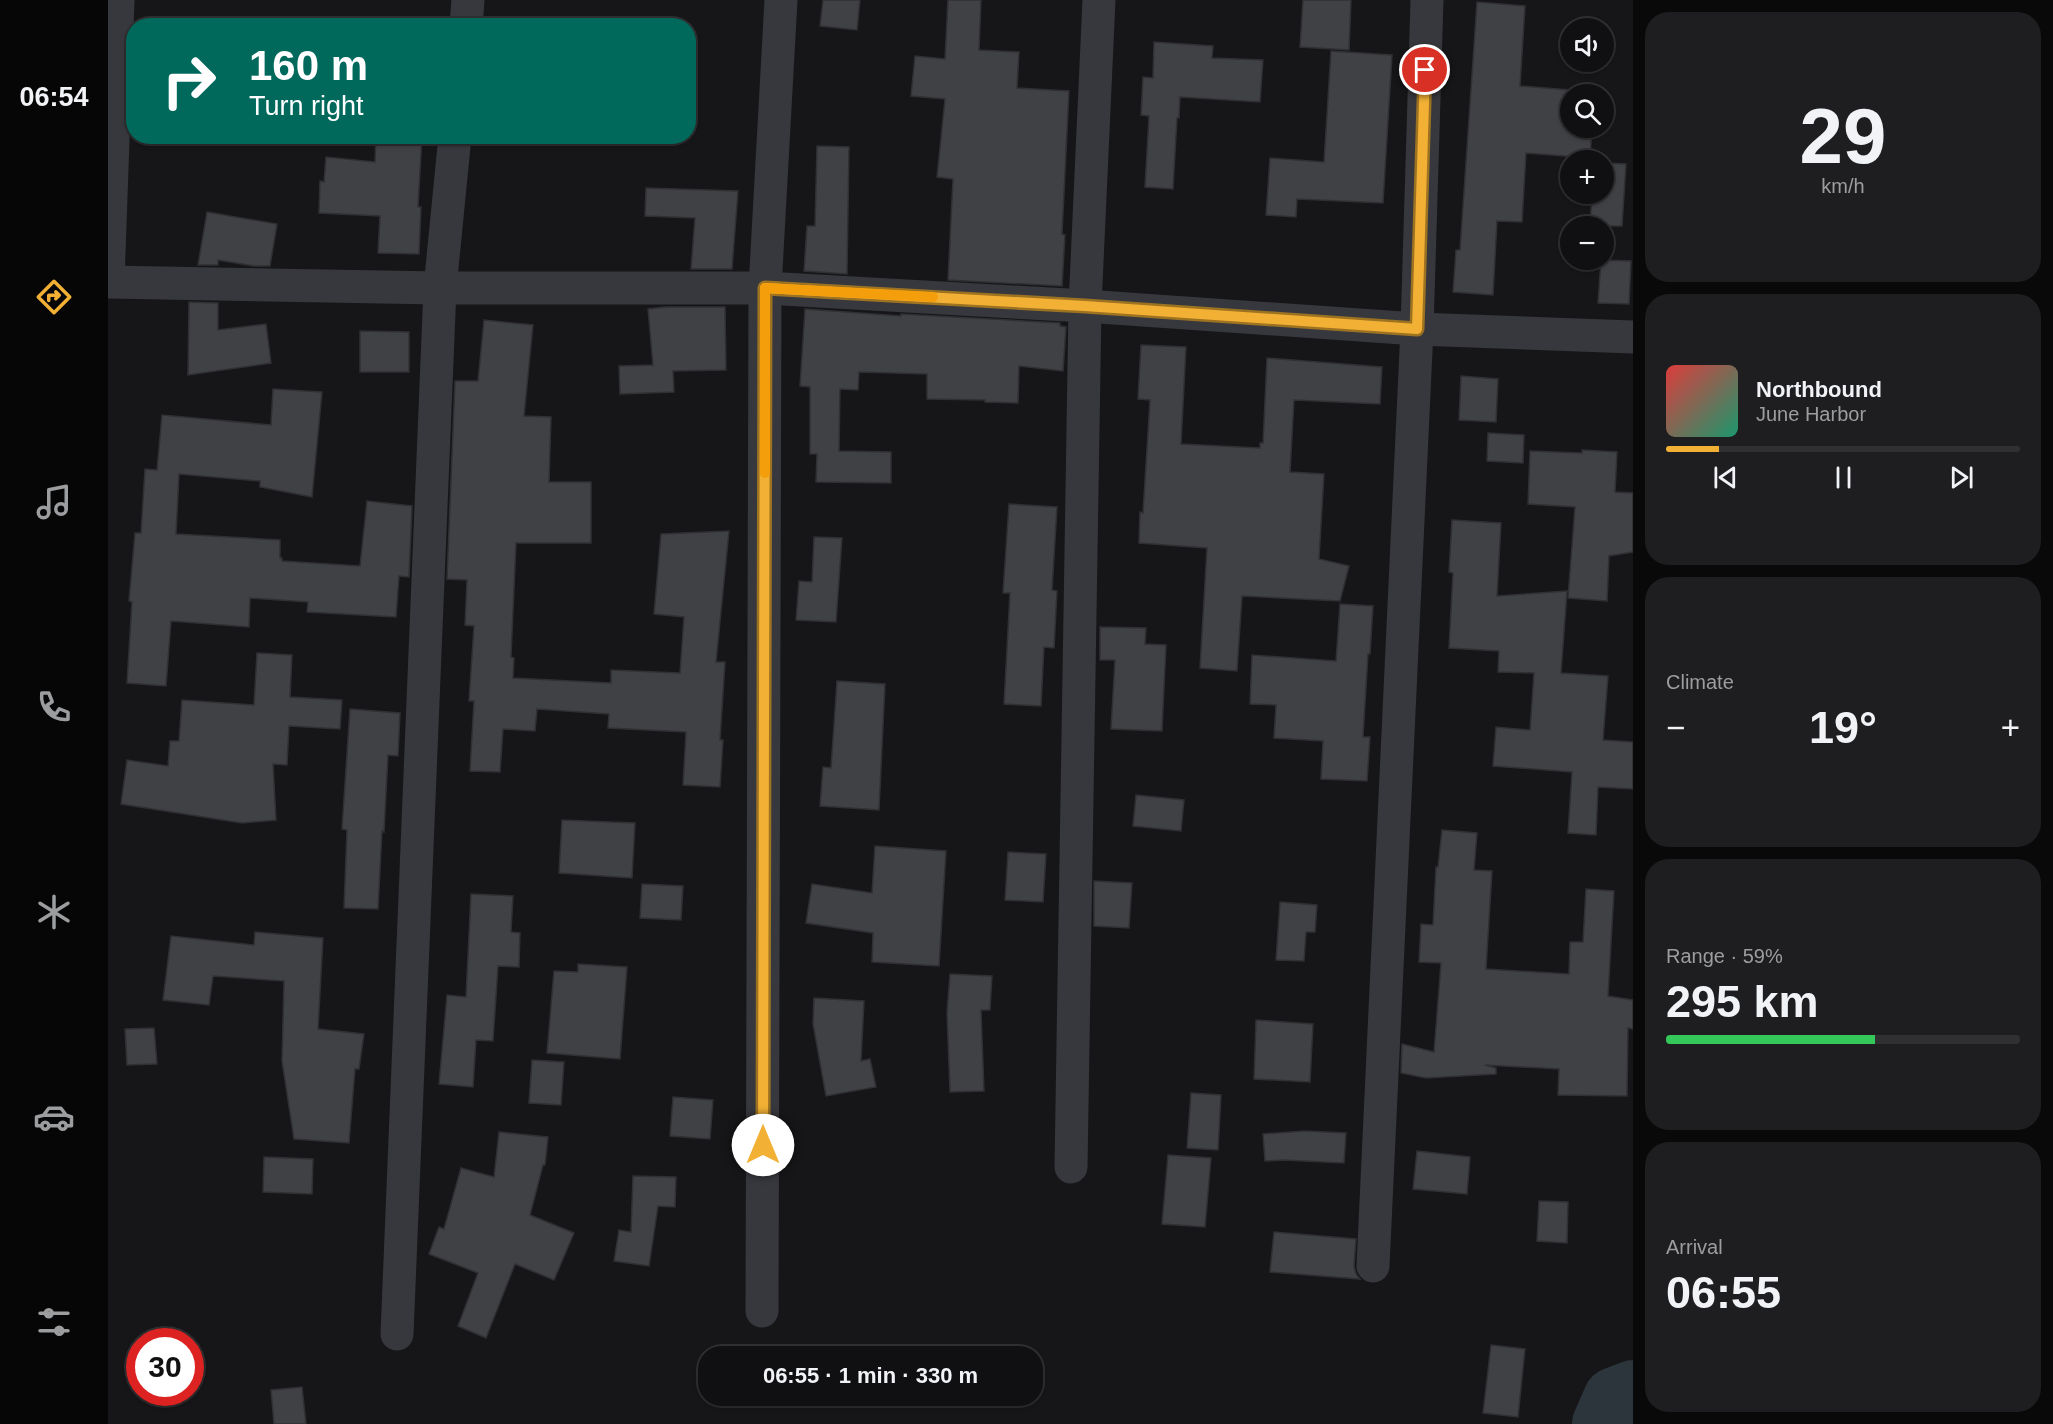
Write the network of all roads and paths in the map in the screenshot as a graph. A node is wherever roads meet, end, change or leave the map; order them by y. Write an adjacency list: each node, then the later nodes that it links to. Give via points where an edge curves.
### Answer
1 (118, 0): 8 (street)
2 (468, 0): 6 (street)
3 (781, 0): 10 (street)
4 (1099, 0): 11 (street)
5 (1427, 0): 12 (street)
6 (467, 18)
7 (454, 144): 9 (street)
8 (108, 281): 9 (street)
9 (440, 288): 10 (street); 17 (street)
10 (765, 288): 11 (street); 16 (street)
11 (1085, 306): 12 (street); 14 (street)
12 (1417, 329): 13 (street); 15 (street)
13 (1633, 337)
14 (1071, 1167)
15 (1373, 1266)
16 (762, 1311)
17 (397, 1335)

